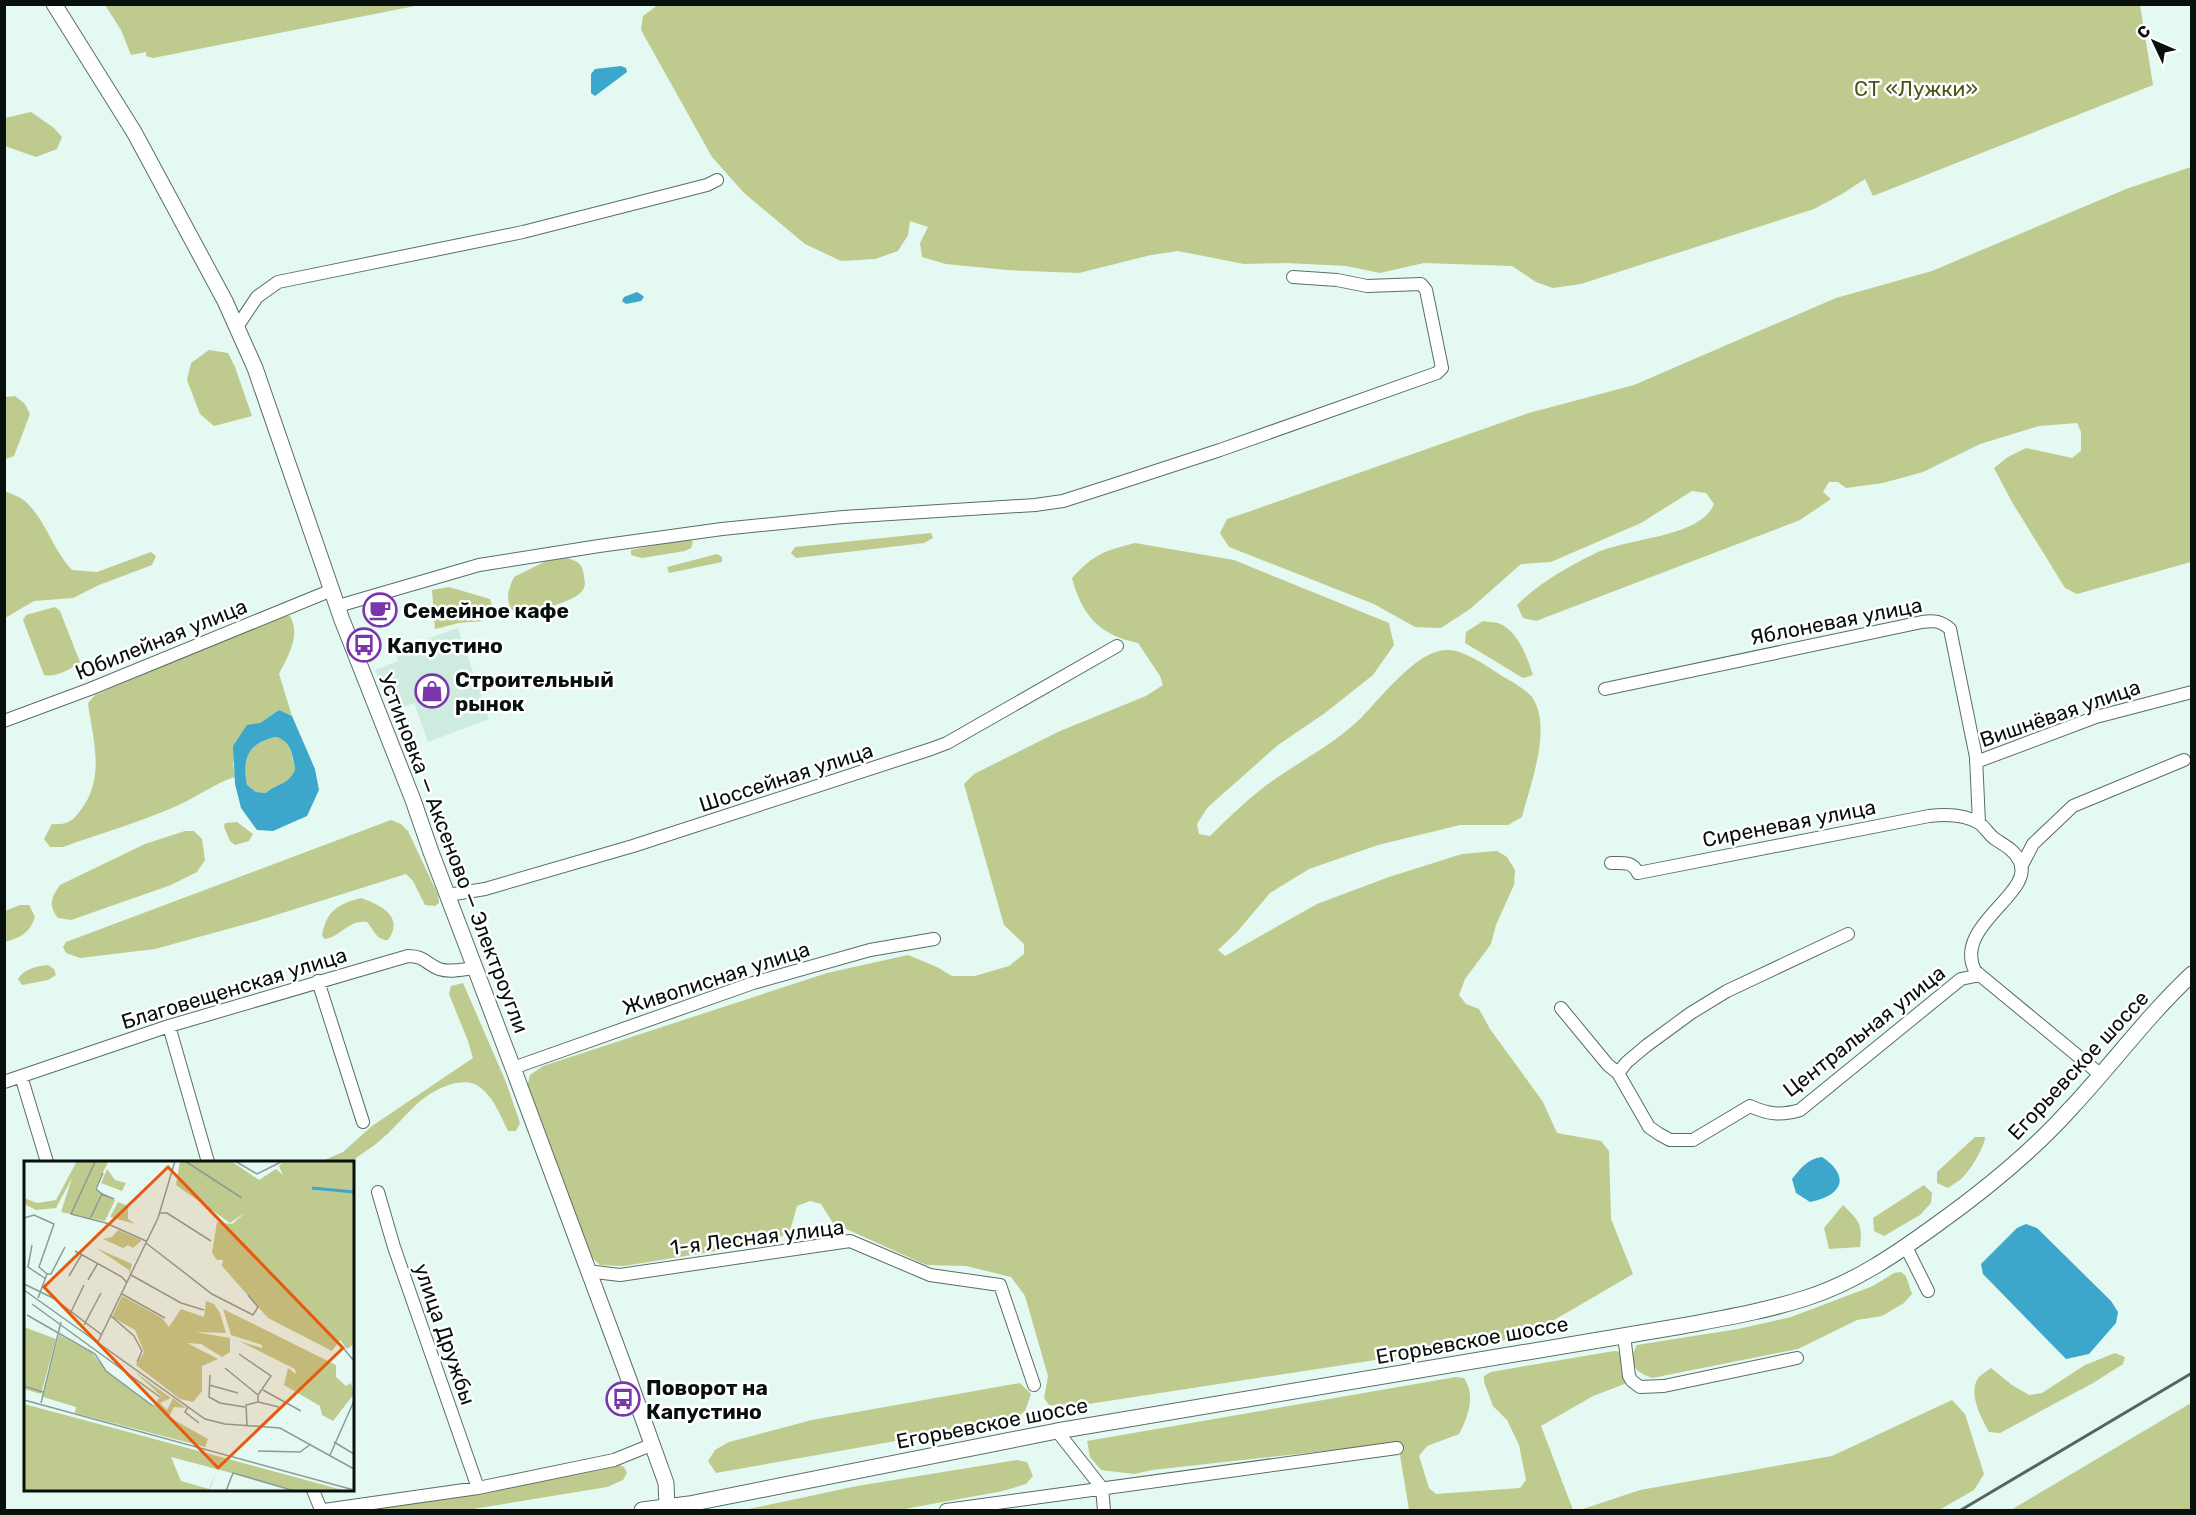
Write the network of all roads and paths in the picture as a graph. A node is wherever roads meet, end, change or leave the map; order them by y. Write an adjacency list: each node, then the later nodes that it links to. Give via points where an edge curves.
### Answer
1 (54, 4): 4 (main road, Устиновка — Аксеново — Электроугли, via 134,132)
2 (717, 180): 4 (street, via 523,232 278,282 257,297)
3 (1293, 277): 6 (street, via 1367,286 1421,284 1426,290 1442,368 1231,446 1063,501 766,525 599,546 479,565)
4 (237, 327): 5 (main road, Устиновка — Аксеново — Электроугли, via 255,368)
5 (332, 590): 6 (main road, Устиновка — Аксеново — Электроугли); 10 (street, Юбилейная улица)
6 (338, 606): 16 (main road, Устиновка — Аксеново — Электроугли)
7 (1117, 646): 16 (street, Шоссейная улица, via 931,749 633,846)
8 (1605, 689): 12 (street, Яблоневая улица, via 1933,620 1950,629)
9 (2192, 692): 12 (street, Вишнёвая улица, via 2096,717)
10 (4, 721)
11 (2184, 760): 15 (street, via 2073,806 2032,844)
12 (1976, 762): 13 (street, Яблоневая улица)
13 (1980, 823): 14 (street, Сиреневая улица, via 1947,814 1929,816 1638,873 1628,862); 15 (street, via 2015,854)
14 (1611, 862)
15 (2021, 867): 21 (street, via 2018,882 1978,929 1971,963)
16 (448, 896): 19 (main road, Устиновка — Аксеново — Электроугли)
17 (1848, 933): 26 (street, via 1727,991 1646,1046)
18 (934, 939): 25 (street, Живописная улица, via 870,950 753,983)
19 (475, 968): 22 (street, Благовещенская улица, via 440,969 420,956 408,956); 25 (main road, Устиновка — Аксеново — Электроугли)
20 (2192, 974): 27 (main road, Егорьевское шоссе)
21 (1980, 975): 26 (street, Центральная улица, via 1961,979 1800,1110 1775,1114 1750,1106 1693,1140 1670,1140 1649,1127); 27 (street)
22 (318, 981): 24 (street, Благовещенская улица); 30 (street)
23 (1561, 1008): 26 (street, Центральная улица)
24 (169, 1026): 28 (street, Благовещенская улица); 32 (street)
25 (513, 1068): 35 (main road, Устиновка — Аксеново — Электроугли)
26 (1618, 1073)
27 (2101, 1075): 34 (main road, Егорьевское шоссе, via 2030,1149)
28 (21, 1076): 29 (street, Благовещенская улица); 31 (street)
29 (4, 1082)
30 (363, 1122)
31 (47, 1161)
32 (208, 1161)
33 (378, 1192): 43 (street, улица Дружбы)
34 (1906, 1247): 36 (street); 37 (main road, Егорьевское шоссе, via 1839,1286 1807,1298 1755,1312)
35 (587, 1271): 39 (street, 1-я Лесная улица, via 620,1275 850,1241 930,1275 1000,1285); 41 (main road, Устиновка — Аксеново — Электроугли)
36 (1928, 1291)
37 (1624, 1335): 38 (street, via 1629,1376 1640,1387 1664,1386); 40 (main road, Егорьевское шоссе)
38 (1797, 1358)
39 (1034, 1385)
40 (1057, 1431): 44 (street); 46 (main road, Егорьевское шоссе)
41 (651, 1445): 43 (street, via 614,1460); 46 (main road, Устиновка — Аксеново — Электроугли, via 666,1483)
42 (1397, 1448): 44 (street)
43 (478, 1488): 47 (street)
44 (1102, 1488): 50 (street); 51 (street)
45 (314, 1491): 48 (street)
46 (667, 1506): 49 (main road, Егорьевское шоссе)
47 (345, 1509): 48 (street)
48 (322, 1510)
49 (642, 1510)
50 (946, 1510)
51 (1104, 1510)

